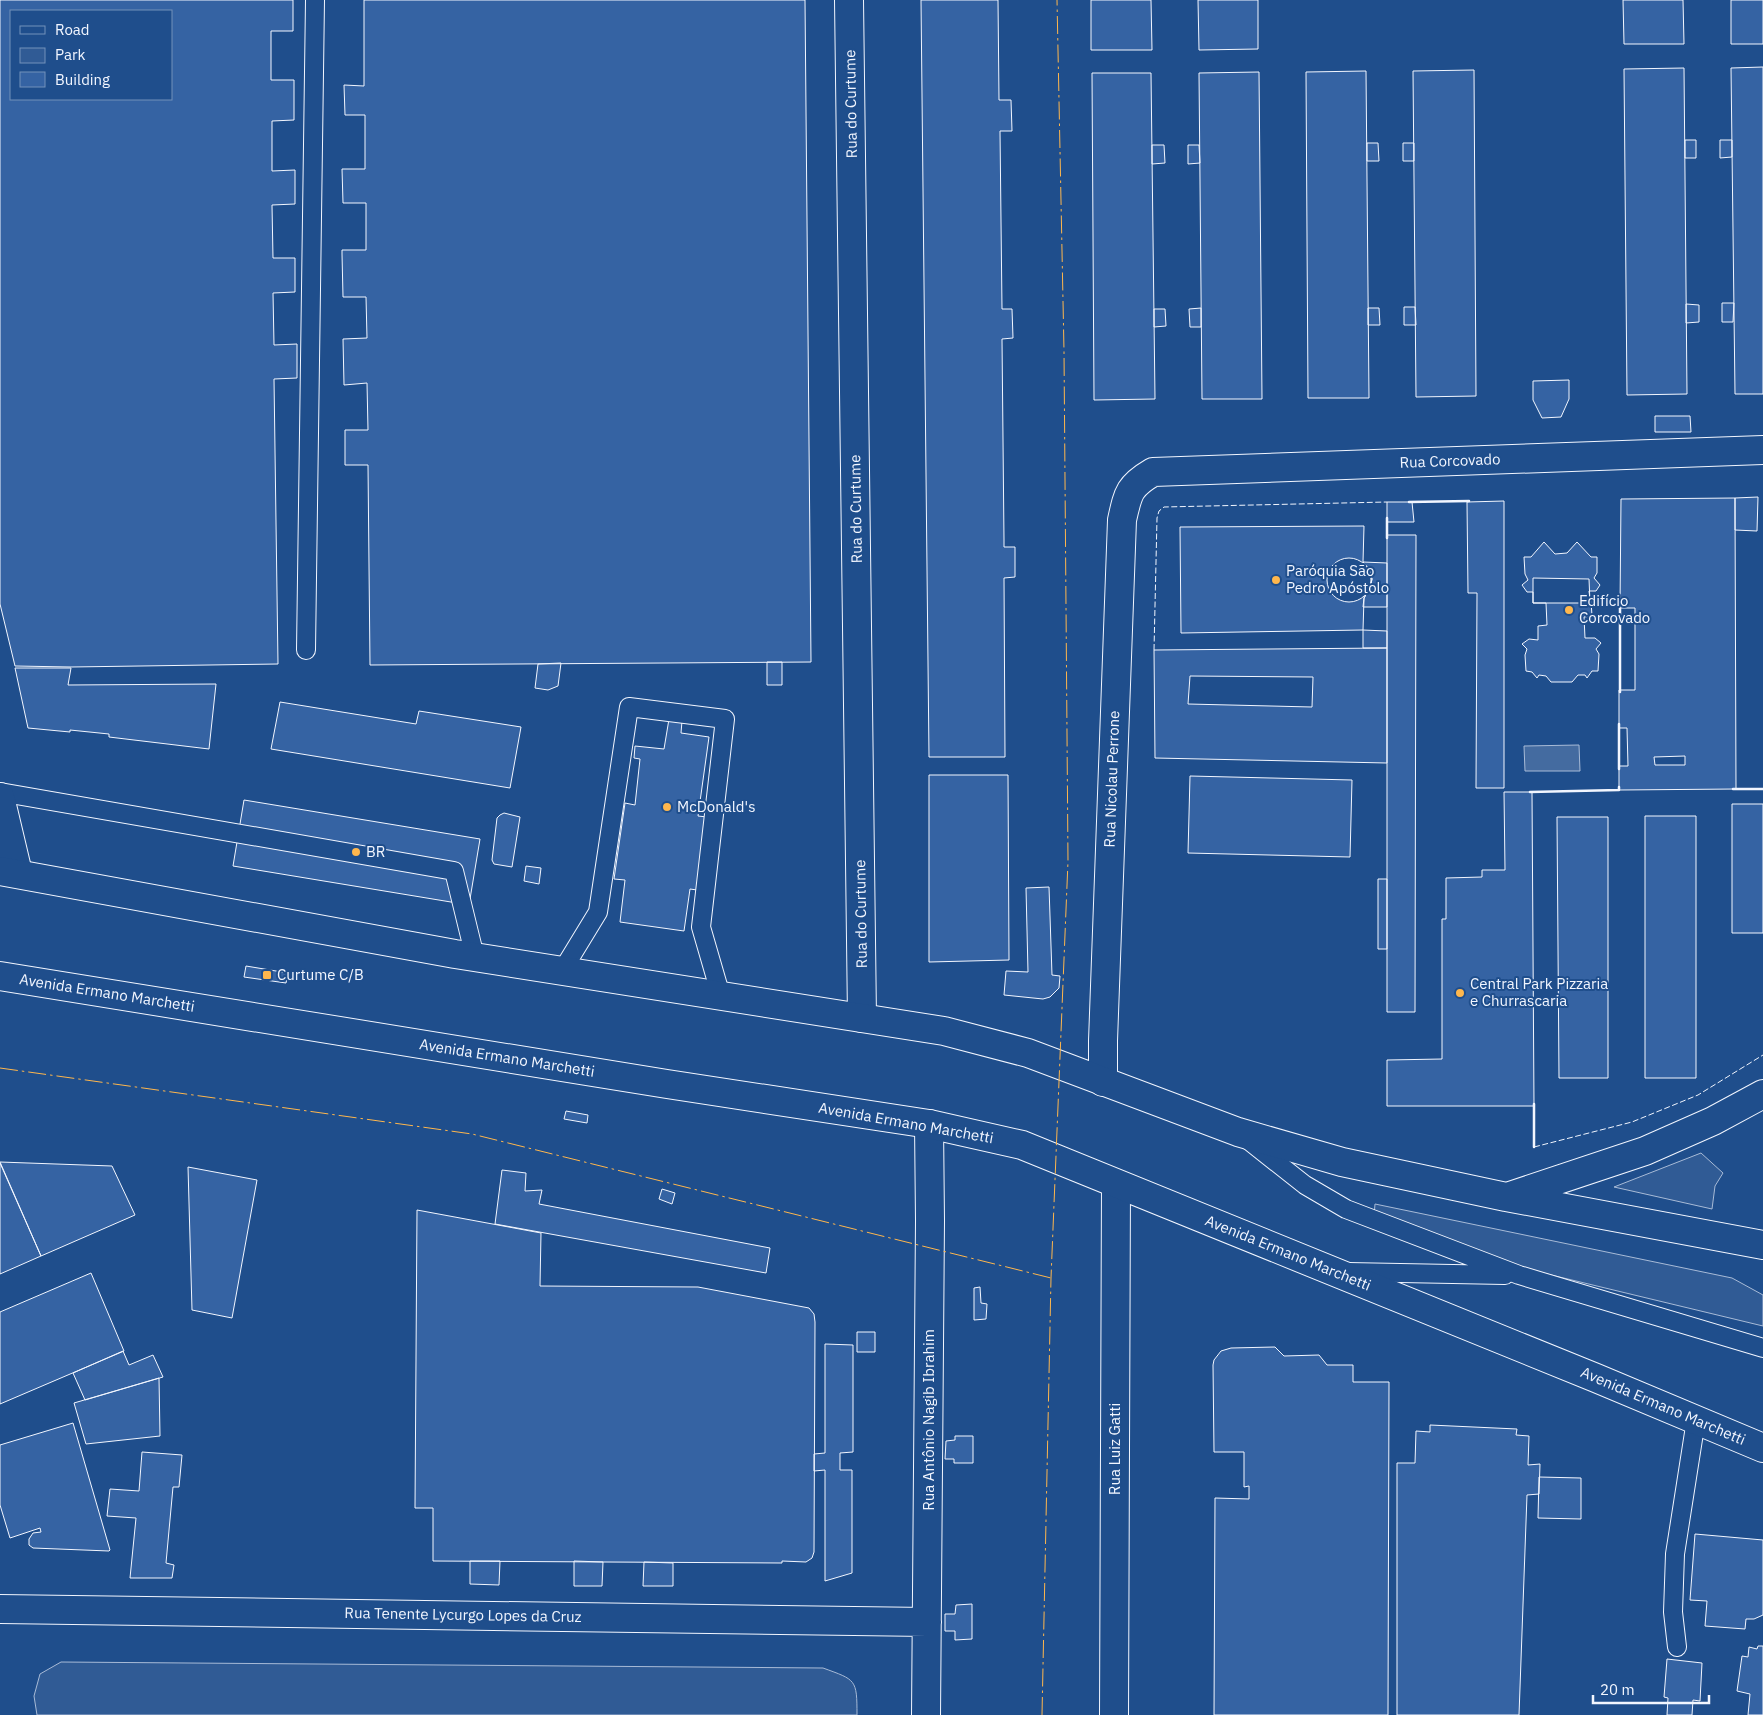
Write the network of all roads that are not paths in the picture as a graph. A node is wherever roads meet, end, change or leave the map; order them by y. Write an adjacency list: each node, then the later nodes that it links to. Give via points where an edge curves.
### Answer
1 (315, 0): 5 (lane)
2 (849, 0): 13 (street, Rua do Curtume)
3 (1763, 450): 4 (street, Rua Corcovado, via 1153,472)
4 (1138, 481): 14 (street, Rua Nicolau Perrone, via 1128,495 1122,520)
5 (306, 650)
6 (0, 792): 9 (lane, via 454,871)
7 (0, 797): 8 (street)
8 (9, 872): 9 (street)
9 (475, 956): 10 (street)
10 (562, 971): 12 (street); 12 (lane, via 598,912 629,707 725,719 701,927)
11 (0, 976): 16 (street, Avenida Ermano Marchetti)
12 (721, 996): 13 (street)
13 (862, 1018): 14 (street, via 944,1031 1018,1051)
14 (1103, 1082): 17 (street)
15 (1763, 1094): 19 (street, via 1645,1151)
16 (928, 1124): 18 (street, Avenida Ermano Marchetti, via 1022,1145); 27 (street, Rua Antônio Nagib Ibrahim)
17 (1238, 1132): 19 (street, via 1342,1162); 22 (lane, via 1305,1185 1346,1210)
18 (1116, 1184): 21 (street, Avenida Ermano Marchetti); 30 (street, Rua Luiz Gatti)
19 (1506, 1197): 20 (street)
20 (1763, 1245)
21 (1333, 1271): 22 (lane); 24 (street, Avenida Ermano Marchetti)
22 (1519, 1275): 23 (lane)
23 (1763, 1348)
24 (1696, 1420): 25 (street, Avenida Ermano Marchetti); 28 (lane, via 1675,1554 1673,1612)
25 (1763, 1448)
26 (0, 1609): 27 (street, Rua Tenente Lycurgo Lopes da Cruz)
27 (927, 1622): 29 (street, Rua Antônio Nagib Ibrahim)
28 (1677, 1648)
29 (926, 1715)
30 (1114, 1715)

